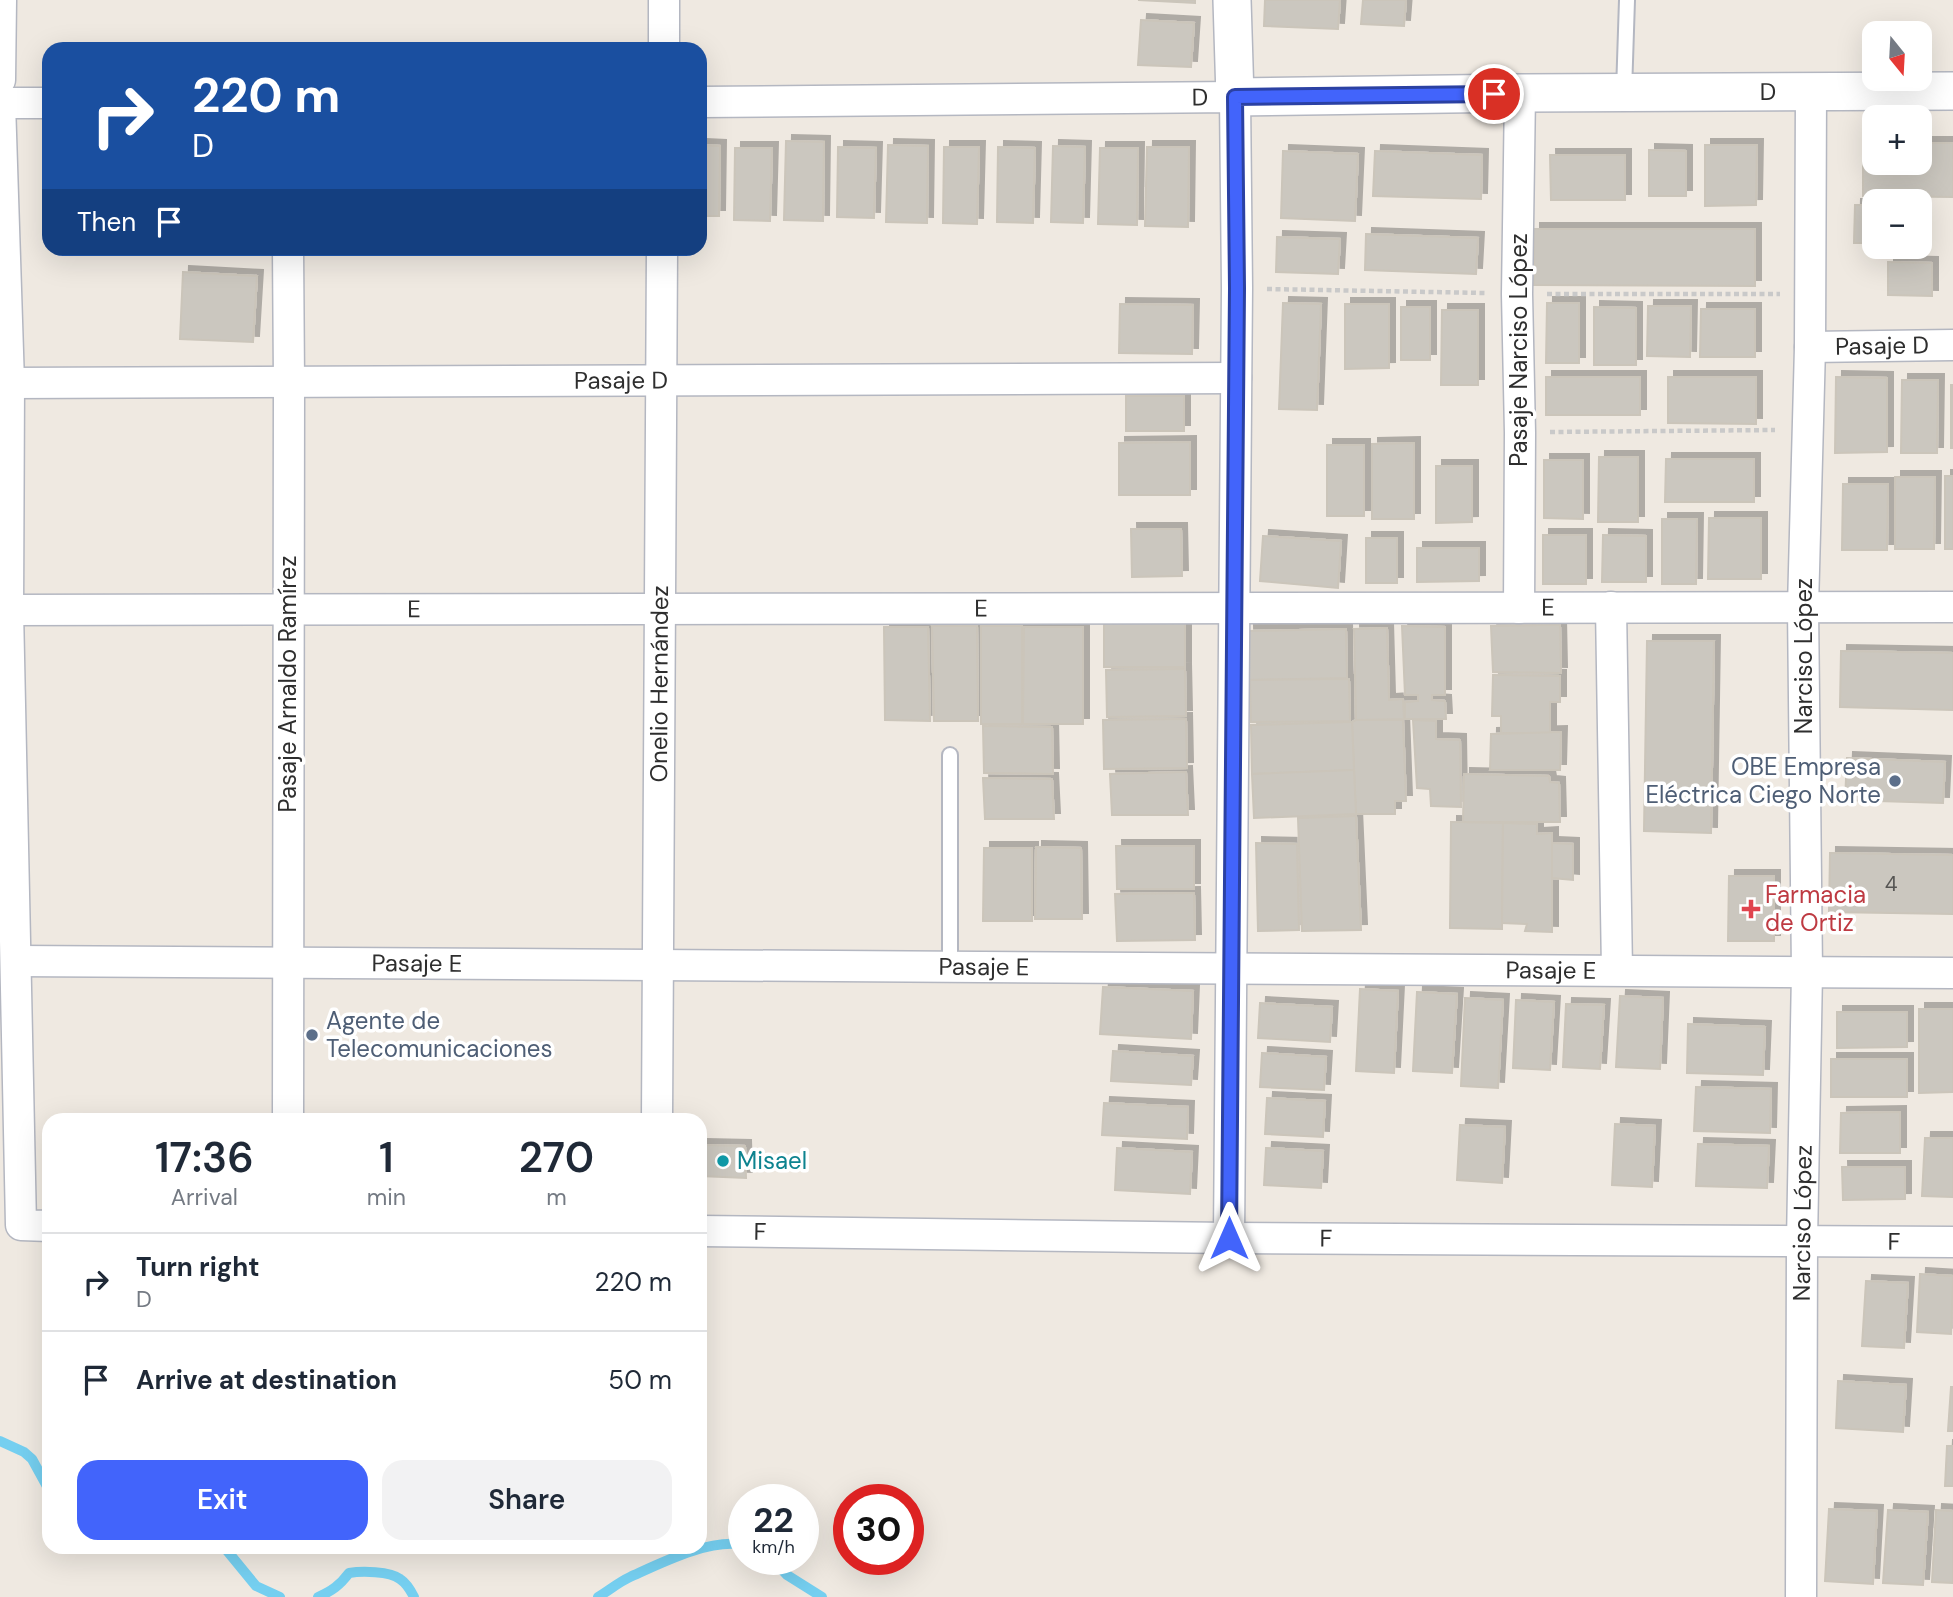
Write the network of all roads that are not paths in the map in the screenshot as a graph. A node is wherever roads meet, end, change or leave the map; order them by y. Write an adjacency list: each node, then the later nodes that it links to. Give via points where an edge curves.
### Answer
1 (1, 0): 6 (street)
2 (664, 0): 5 (street)
3 (1232, 0): 11 (street)
4 (1627, 0): 10 (lane)
5 (664, 42)
6 (0, 80)
7 (1953, 91): 9 (street, D)
8 (1520, 93): 10 (street, D); 11 (street, D); 27 (street, Pasaje Narciso López)
9 (1811, 93): 10 (street, D); 18 (street, Narciso López)
10 (1624, 94)
11 (1235, 97): 12 (street, D); 19 (street)
12 (707, 102)
13 (0, 103): 14 (street); 22 (street)
14 (42, 103)
15 (288, 256): 21 (street, Pasaje Arnaldo Ramírez)
16 (663, 256): 20 (street, Onelio Hernández)
17 (1953, 345): 18 (street, Pasaje D)
18 (1810, 347): 24 (street, Narciso López)
19 (1236, 378): 20 (street, Pasaje D); 26 (street)
20 (660, 380): 21 (street, Pasaje D); 28 (street, Onelio Hernández)
21 (289, 382): 22 (street, Pasaje D); 30 (street, Pasaje Arnaldo Ramírez)
22 (9, 383): 29 (street)
23 (1611, 607): 24 (street, E); 27 (street, E); 37 (street)
24 (1803, 607): 25 (street, E); 38 (street, Narciso López)
25 (1953, 607)
26 (1234, 608): 27 (street, E); 28 (street, E); 36 (street)
27 (1519, 608)
28 (659, 609): 30 (street, E); 34 (street, Onelio Hernández)
29 (8, 610): 30 (street, E); 32 (street)
30 (288, 610): 33 (street, Pasaje Arnaldo Ramírez)
31 (950, 755): 35 (lane)
32 (16, 961): 33 (street, Pasaje E); 42 (street)
33 (287, 963): 34 (street, Pasaje E); 40 (street, Pasaje Arnaldo Ramírez)
34 (658, 965): 35 (street, Pasaje E); 41 (street, Onelio Hernández)
35 (950, 967): 36 (street, Pasaje E)
36 (1231, 968): 37 (street, Pasaje E); 44 (street)
37 (1617, 971): 38 (street, Pasaje E)
38 (1807, 972): 39 (street, Pasaje E); 45 (street, Narciso López)
39 (1953, 973)
40 (288, 1113)
41 (657, 1113)
42 (35, 1226)
43 (707, 1231): 44 (street, F)
44 (1229, 1238): 45 (street, F)
45 (1802, 1242): 46 (street, F); 47 (street, Narciso López)
46 (1953, 1242)
47 (1801, 1597)

